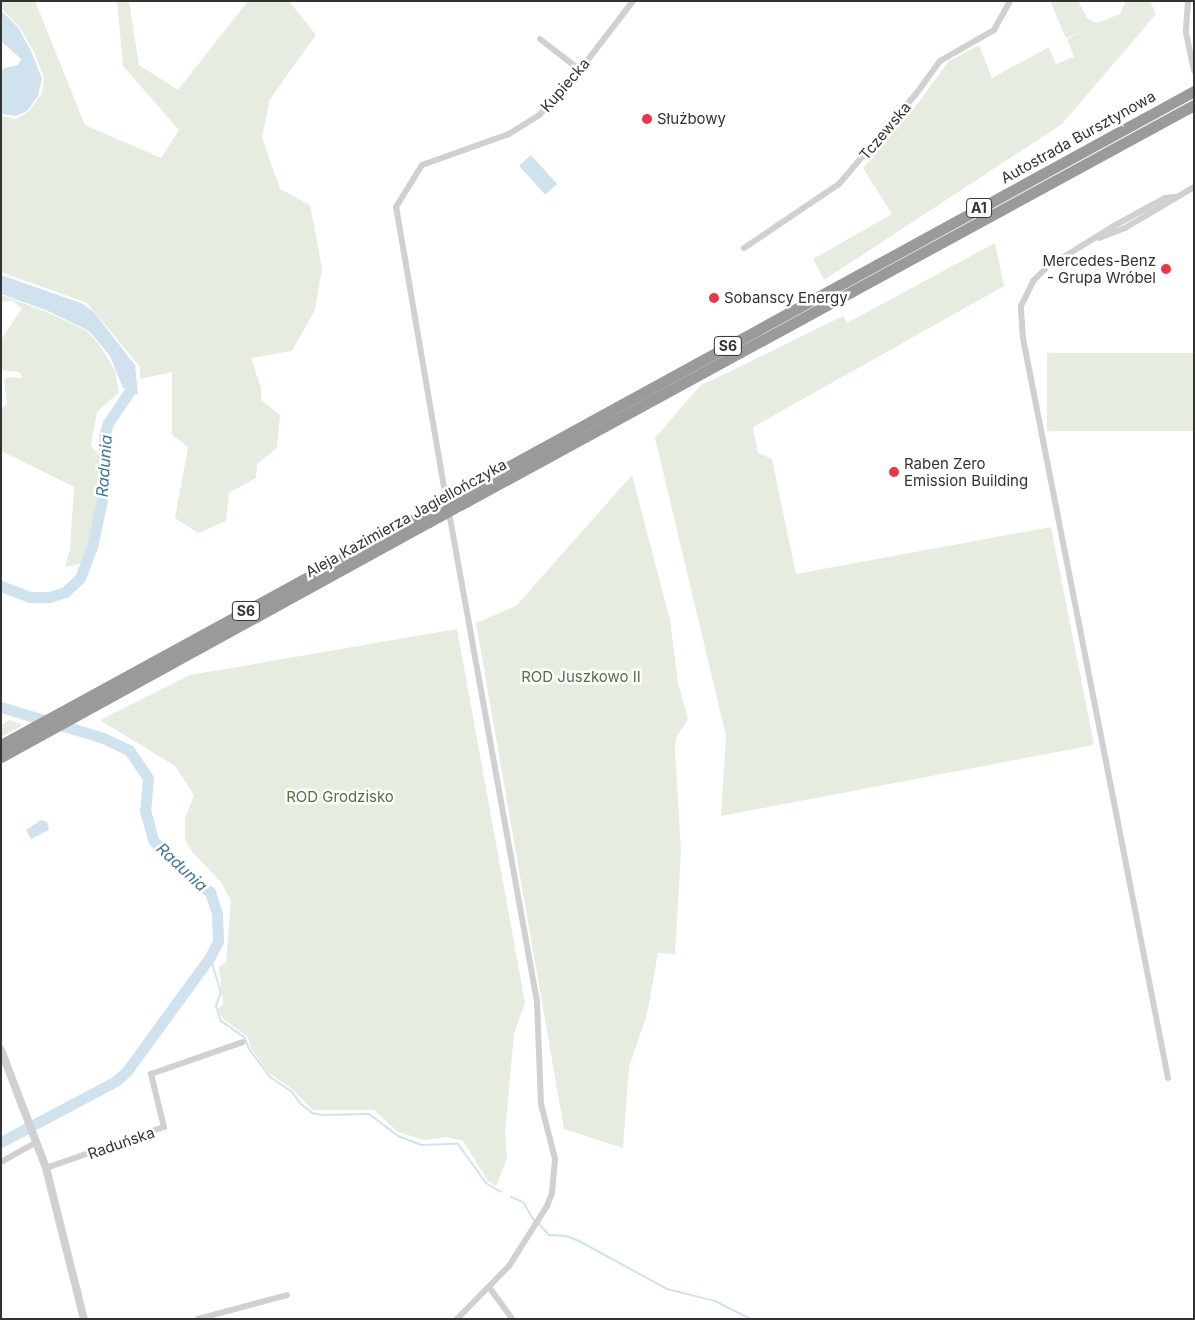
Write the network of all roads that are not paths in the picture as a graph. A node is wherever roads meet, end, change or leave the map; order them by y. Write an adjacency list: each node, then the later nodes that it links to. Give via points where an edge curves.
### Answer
1 (633, 1): 5 (street, Kupiecka)
2 (1010, 1): 10 (street, Tczewska, via 994,30 948,54 932,69 916,94 839,184)
3 (1188, 1): 6 (street, via 1186,33)
4 (540, 39): 5 (street)
5 (580, 70): 12 (street, Kupiecka, via 548,108 521,127 422,165 396,207)
6 (1194, 71)
7 (1194, 91): 11 (highway, Autostrada Bursztynowa / A1)
8 (1194, 105): 11 (highway, Autostrada Bursztynowa / A1)
9 (1194, 187): 20 (street, via 1125,228 1099,238 1054,263 1032,281 1024,296 1021,320)
10 (744, 248)
11 (822, 301): 13 (highway, Aleja Kazimierza Jagiellończyka / S6, bridge)
12 (445, 494)
13 (428, 517): 15 (highway, Aleja Kazimierza Jagiellończyka / S6, via 78,716); 15 (highway, Aleja Kazimierza Jagiellończyka / S6, via 65,711)
14 (450, 518): 24 (street, via 536,1001 541,1104 555,1152 550,1200 508,1266)
15 (34, 734): 16 (highway, Aleja Kazimierza Jagiellończyka / S6); 17 (highway, Aleja Kazimierza Jagiellończyka / S6)
16 (1, 745)
17 (1, 757)
18 (242, 1042): 23 (street, Raduńska, via 151,1074 164,1128)
19 (1, 1050): 21 (street)
20 (1168, 1078)
21 (36, 1139): 22 (street); 23 (street)
22 (1, 1162)
23 (46, 1168): 26 (street)
24 (488, 1287): 28 (street); 29 (street)
25 (287, 1295): 27 (street)
26 (84, 1319)
27 (198, 1319)
28 (457, 1319)
29 (512, 1319)

